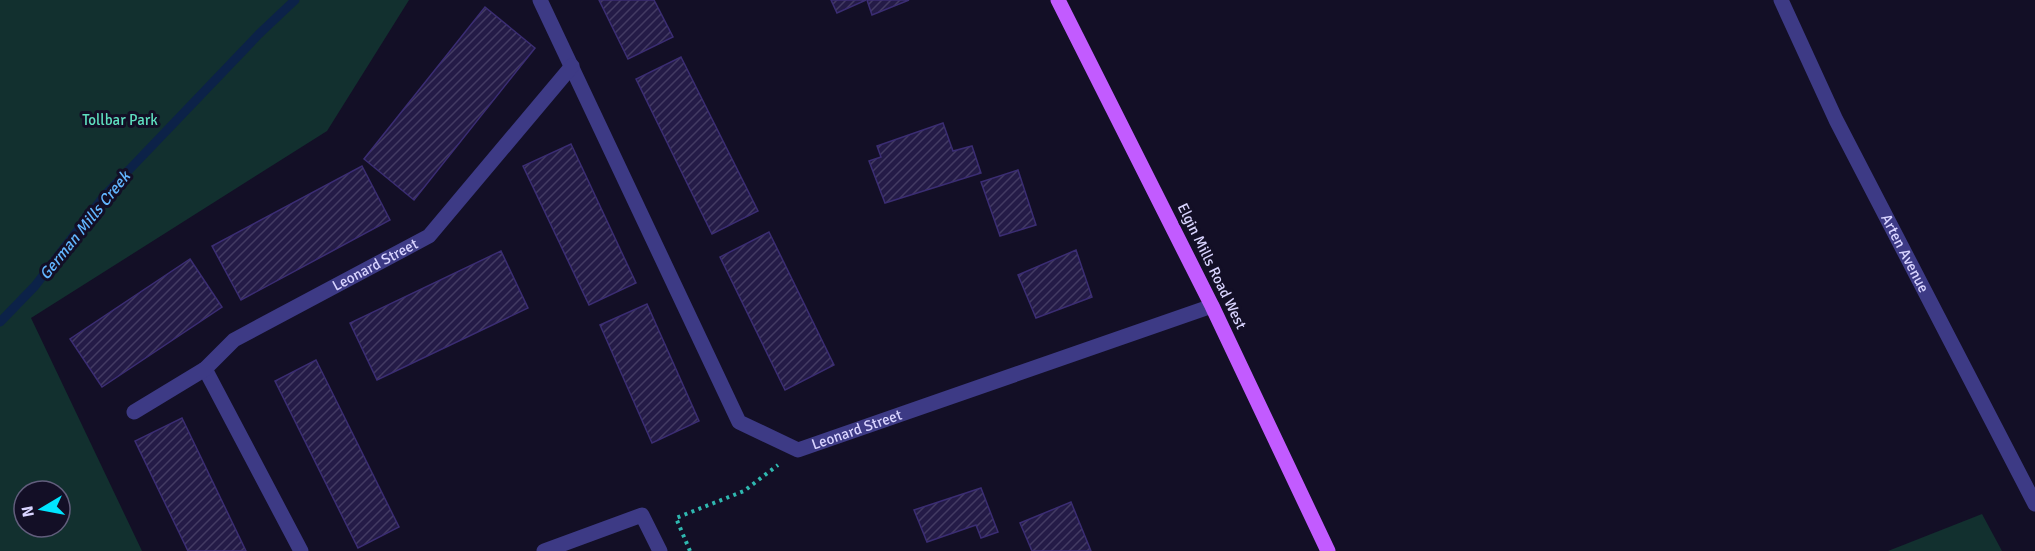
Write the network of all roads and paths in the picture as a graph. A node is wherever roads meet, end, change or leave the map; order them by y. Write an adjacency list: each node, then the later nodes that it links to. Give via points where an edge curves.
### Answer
1 (540, 0): 4 (street, Leonard Street)
2 (1058, 0): 5 (main road, Elgin Mills Road West)
3 (1781, 0): 9 (street, Arten Avenue, via 1836,120)
4 (572, 66): 6 (street, Leonard Street, via 429,236 234,340); 8 (street, Leonard Street, via 739,422)
5 (1212, 306): 8 (street, Leonard Street); 14 (main road, Elgin Mills Road West)
6 (205, 369): 7 (street, Leonard Street); 10 (street)
7 (134, 412)
8 (798, 450): 13 (path, via 744,490 676,518)
9 (2034, 500)
10 (301, 551)
11 (544, 551): 12 (street, via 642,515)
12 (660, 551)
13 (690, 551)
14 (1328, 551)

